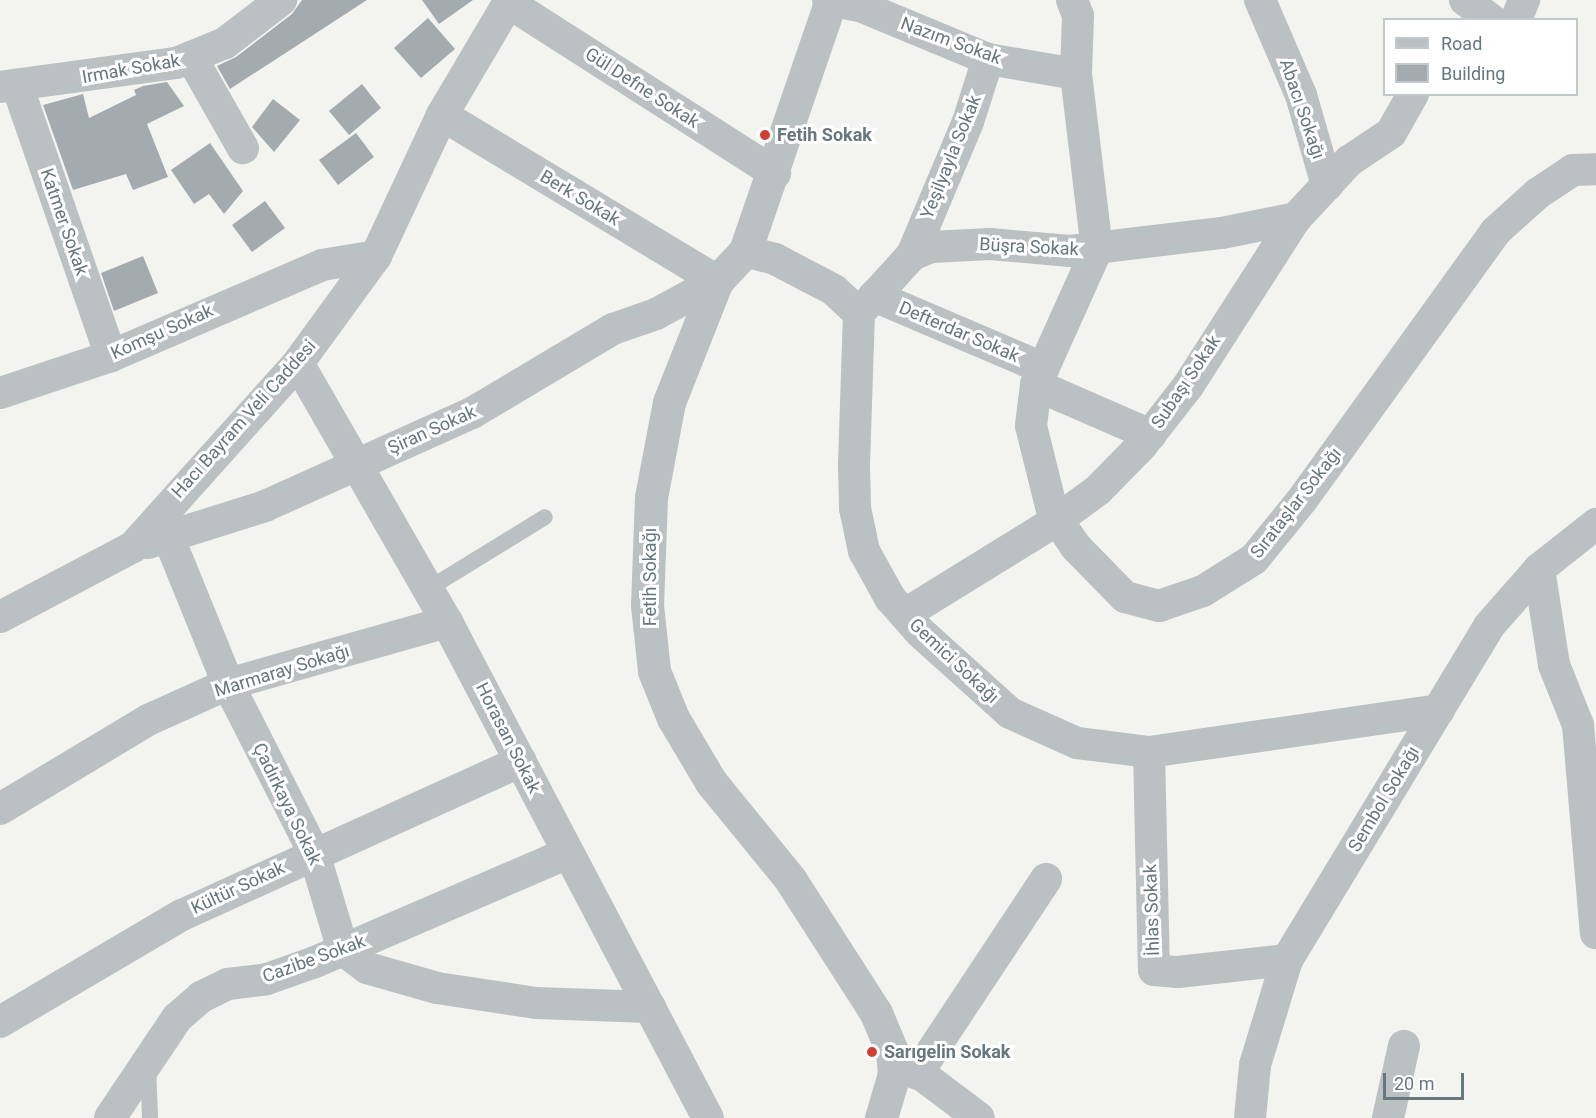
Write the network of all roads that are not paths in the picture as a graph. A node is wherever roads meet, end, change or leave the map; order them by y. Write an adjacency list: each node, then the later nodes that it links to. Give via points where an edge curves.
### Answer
1 (281, 0): 10 (street, Irmak Sokak, via 225,43)
2 (1072, 0): 12 (street, via 1078,16)
3 (1260, 0): 19 (street, Abacı Sokağı, via 1301,95)
4 (1465, 0): 8 (street)
5 (1524, 0): 9 (street)
6 (830, 1): 11 (street, Nazım Sokak, via 860,6); 18 (street, Fetih Sokağı)
7 (509, 2): 15 (street, Hacı Bayram Veli Caddesi); 18 (street, Gül Defne Sokak)
8 (1489, 18)
9 (1517, 18)
10 (191, 57): 13 (street, Irmak Sokak); 16 (street)
11 (988, 58): 12 (street, Nazım Sokak); 23 (street, Yeşilyayla Sokak, via 968,122)
12 (1076, 74): 21 (street)
13 (9, 87): 27 (street, Katmer Sokak)
14 (1412, 96): 19 (street, Subaşı Sokak, via 1391,133 1349,161)
15 (442, 115): 24 (street, Hacı Bayram Veli Caddesi); 25 (street, Berk Sokak)
16 (243, 147)
17 (1596, 169): 34 (street, Sırataşlar Sokağı, via 1573,170 1537,194 1495,232 1302,500 1254,559 1203,591 1159,606 1125,597 1075,546)
18 (775, 173): 22 (street, Fetih Sokağı)
19 (1327, 185): 20 (street, Subaşı Sokak)
20 (1296, 218): 21 (street, Büşra Sokak, via 1222,233); 31 (street, Subaşı Sokak, via 1188,386)
21 (1097, 249): 23 (street, Büşra Sokak, via 960,244 931,247); 29 (street, Sırataşlar Sokağı)
22 (745, 251): 25 (street, Fetih Sokağı); 26 (street, via 775,259)
23 (912, 255): 26 (street, Büşra Sokak)
24 (376, 256): 27 (street, Komşu Sokak, via 322,265); 28 (street, Hacı Bayram Veli Caddesi)
25 (717, 281): 32 (street, Şiran Sokak, via 656,314 614,329 472,413); 57 (street, Fetih Sokağı, via 669,402 651,497 647,605 654,671 673,718 711,782 790,879 850,967)
26 (867, 304): 29 (street, Defterdar Sokak); 40 (street, Gemici Sokağı, via 853,409 855,508 864,551)
27 (111, 356): 30 (street, Komşu Sokak)
28 (298, 363): 32 (street, Horasan Sokak); 37 (street, Hacı Bayram Veli Caddesi)
29 (1040, 377): 31 (street, Defterdar Sokak); 34 (street, Sırataşlar Sokağı, via 1030,426)
30 (0, 393)
31 (1151, 435): 34 (street, Subaşı Sokak, via 1098,490)
32 (358, 463): 36 (street, Şiran Sokak, via 265,506); 39 (street, Horasan Sokak)
33 (545, 517): 39 (lane)
34 (1057, 520): 40 (street, Subaşı Sokak)
35 (1596, 524): 38 (street, Sembol Sokağı)
36 (168, 536): 37 (street, Şiran Sokak); 43 (street, Çadırkaya Sokak)
37 (133, 547): 41 (street, Hacı Bayram Veli Caddesi)
38 (1539, 569): 44 (street, Sembol Sokağı, via 1489,626); 51 (street, via 1554,665 1578,725)
39 (428, 590): 42 (street, Horasan Sokak)
40 (905, 615): 45 (street, Gemici Sokağı, via 1011,713 1077,743)
41 (0, 617)
42 (447, 622): 43 (street, Marmaray Sokağı); 46 (street, Horasan Sokak)
43 (228, 684): 47 (street, Marmaray Sokağı, via 148,720); 48 (street, Çadırkaya Sokak)
44 (1439, 710): 45 (street, Gemici Sokağı); 53 (street, Sembol Sokağı)
45 (1149, 752): 53 (street, İhlas Sokak, via 1154,970 1178,972)
46 (521, 761): 48 (street, Kültür Sokak); 49 (street, Horasan Sokak)
47 (0, 809)
48 (314, 853): 52 (street, Çadırkaya Sokak); 55 (street, Kültür Sokak, via 182,915)
49 (566, 854): 52 (street, Cazibe Sokak); 54 (street, Horasan Sokak)
50 (1046, 879): 59 (street)
51 (1596, 933)
52 (343, 950): 54 (street, via 367,968 437,988 536,1003); 58 (street, Cazibe Sokak, via 267,979 228,984 201,997 177,1018)
53 (1287, 960): 65 (street, Sembol Sokağı, via 1255,1065)
54 (650, 1007): 62 (street, Horasan Sokak)
55 (0, 1022)
56 (1404, 1046): 66 (street)
57 (892, 1052): 59 (street); 63 (street, Fetih Sokağı, via 894,1074)
58 (148, 1061): 60 (street, Cazibe Sokak); 61 (lane)
59 (917, 1074): 64 (street)
60 (110, 1118)
61 (150, 1118)
62 (708, 1118)
63 (881, 1118)
64 (979, 1118)
65 (1250, 1118)
66 (1388, 1118)

